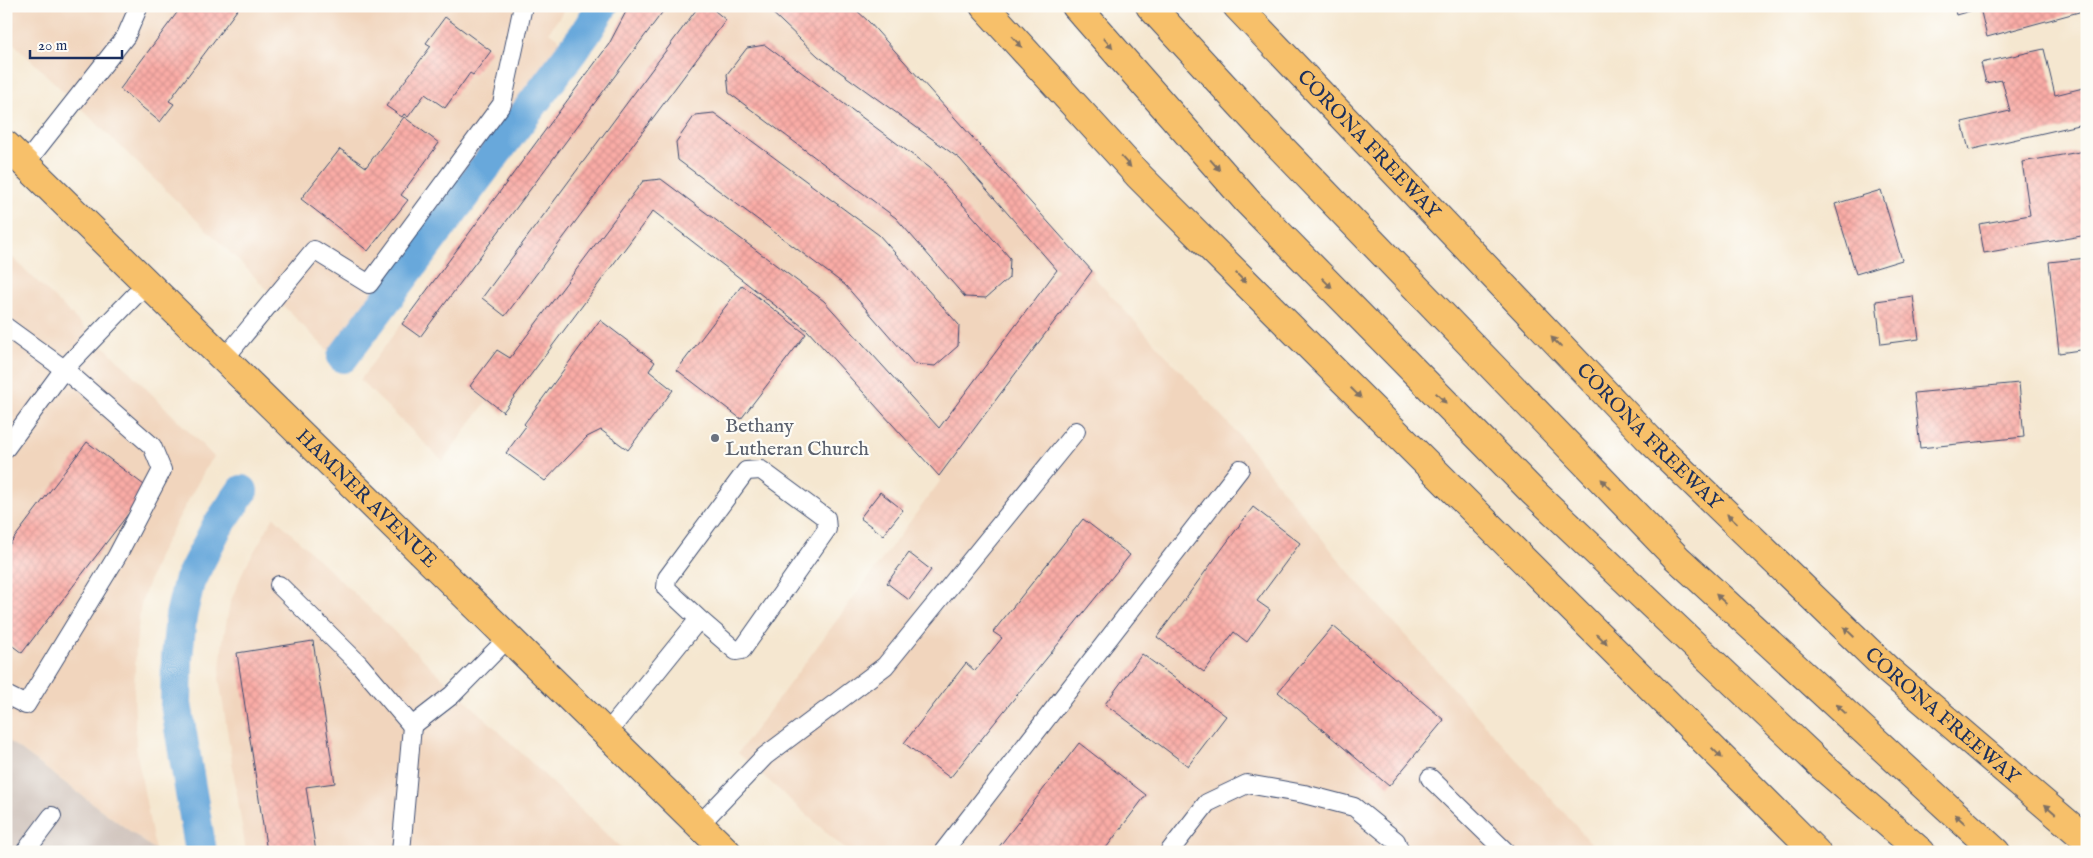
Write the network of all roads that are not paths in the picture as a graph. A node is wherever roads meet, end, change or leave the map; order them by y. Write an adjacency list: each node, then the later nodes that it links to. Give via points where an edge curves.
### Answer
1 (139, 6): 7 (lane, via 126,36)
2 (523, 6): 10 (lane, via 502,104 369,284 314,250)
3 (984, 6): 32 (main road, one-way to 32, via 1139,176)
4 (1076, 6): 33 (main road, one-way to 33, via 1248,202 1526,484 1823,767)
5 (1150, 6): 34 (main road, one-way to 5, via 1677,558 1264,130)
6 (1237, 6): 24 (main road, CORONA FREEWAY, one-way to 6, via 1888,670 1649,439)
7 (16, 154): 8 (main road, HAMNER AVENUE)
8 (147, 283): 10 (main road, HAMNER AVENUE); 11 (lane)
9 (6, 327): 11 (lane)
10 (224, 359): 17 (main road, HAMNER AVENUE)
11 (64, 369): 13 (lane); 18 (lane, via 152,446 162,470 117,556 26,705)
12 (1076, 431): 23 (lane, via 885,666 765,756)
13 (6, 448)
14 (1240, 469): 28 (lane)
15 (279, 585): 19 (lane, via 359,664)
16 (699, 620): 16 (lane, via 736,650 742,650 827,529 826,518 761,470 746,471 667,578 666,588); 20 (lane)
17 (508, 638): 19 (lane, via 452,695); 20 (main road, HAMNER AVENUE)
18 (6, 695)
19 (412, 726): 27 (lane)
20 (606, 733): 23 (main road, HAMNER AVENUE)
21 (1430, 778): 31 (lane)
22 (52, 816): 26 (lane)
23 (699, 825): 25 (main road, HAMNER AVENUE)
24 (2087, 840)
25 (724, 851)
26 (24, 852)
27 (401, 852)
28 (943, 852)
29 (1169, 852): 30 (lane, via 1207,803 1248,784 1354,806 1396,841)
30 (1400, 852)
31 (1506, 852)
32 (1816, 852)
33 (1921, 852)
34 (1996, 852)

